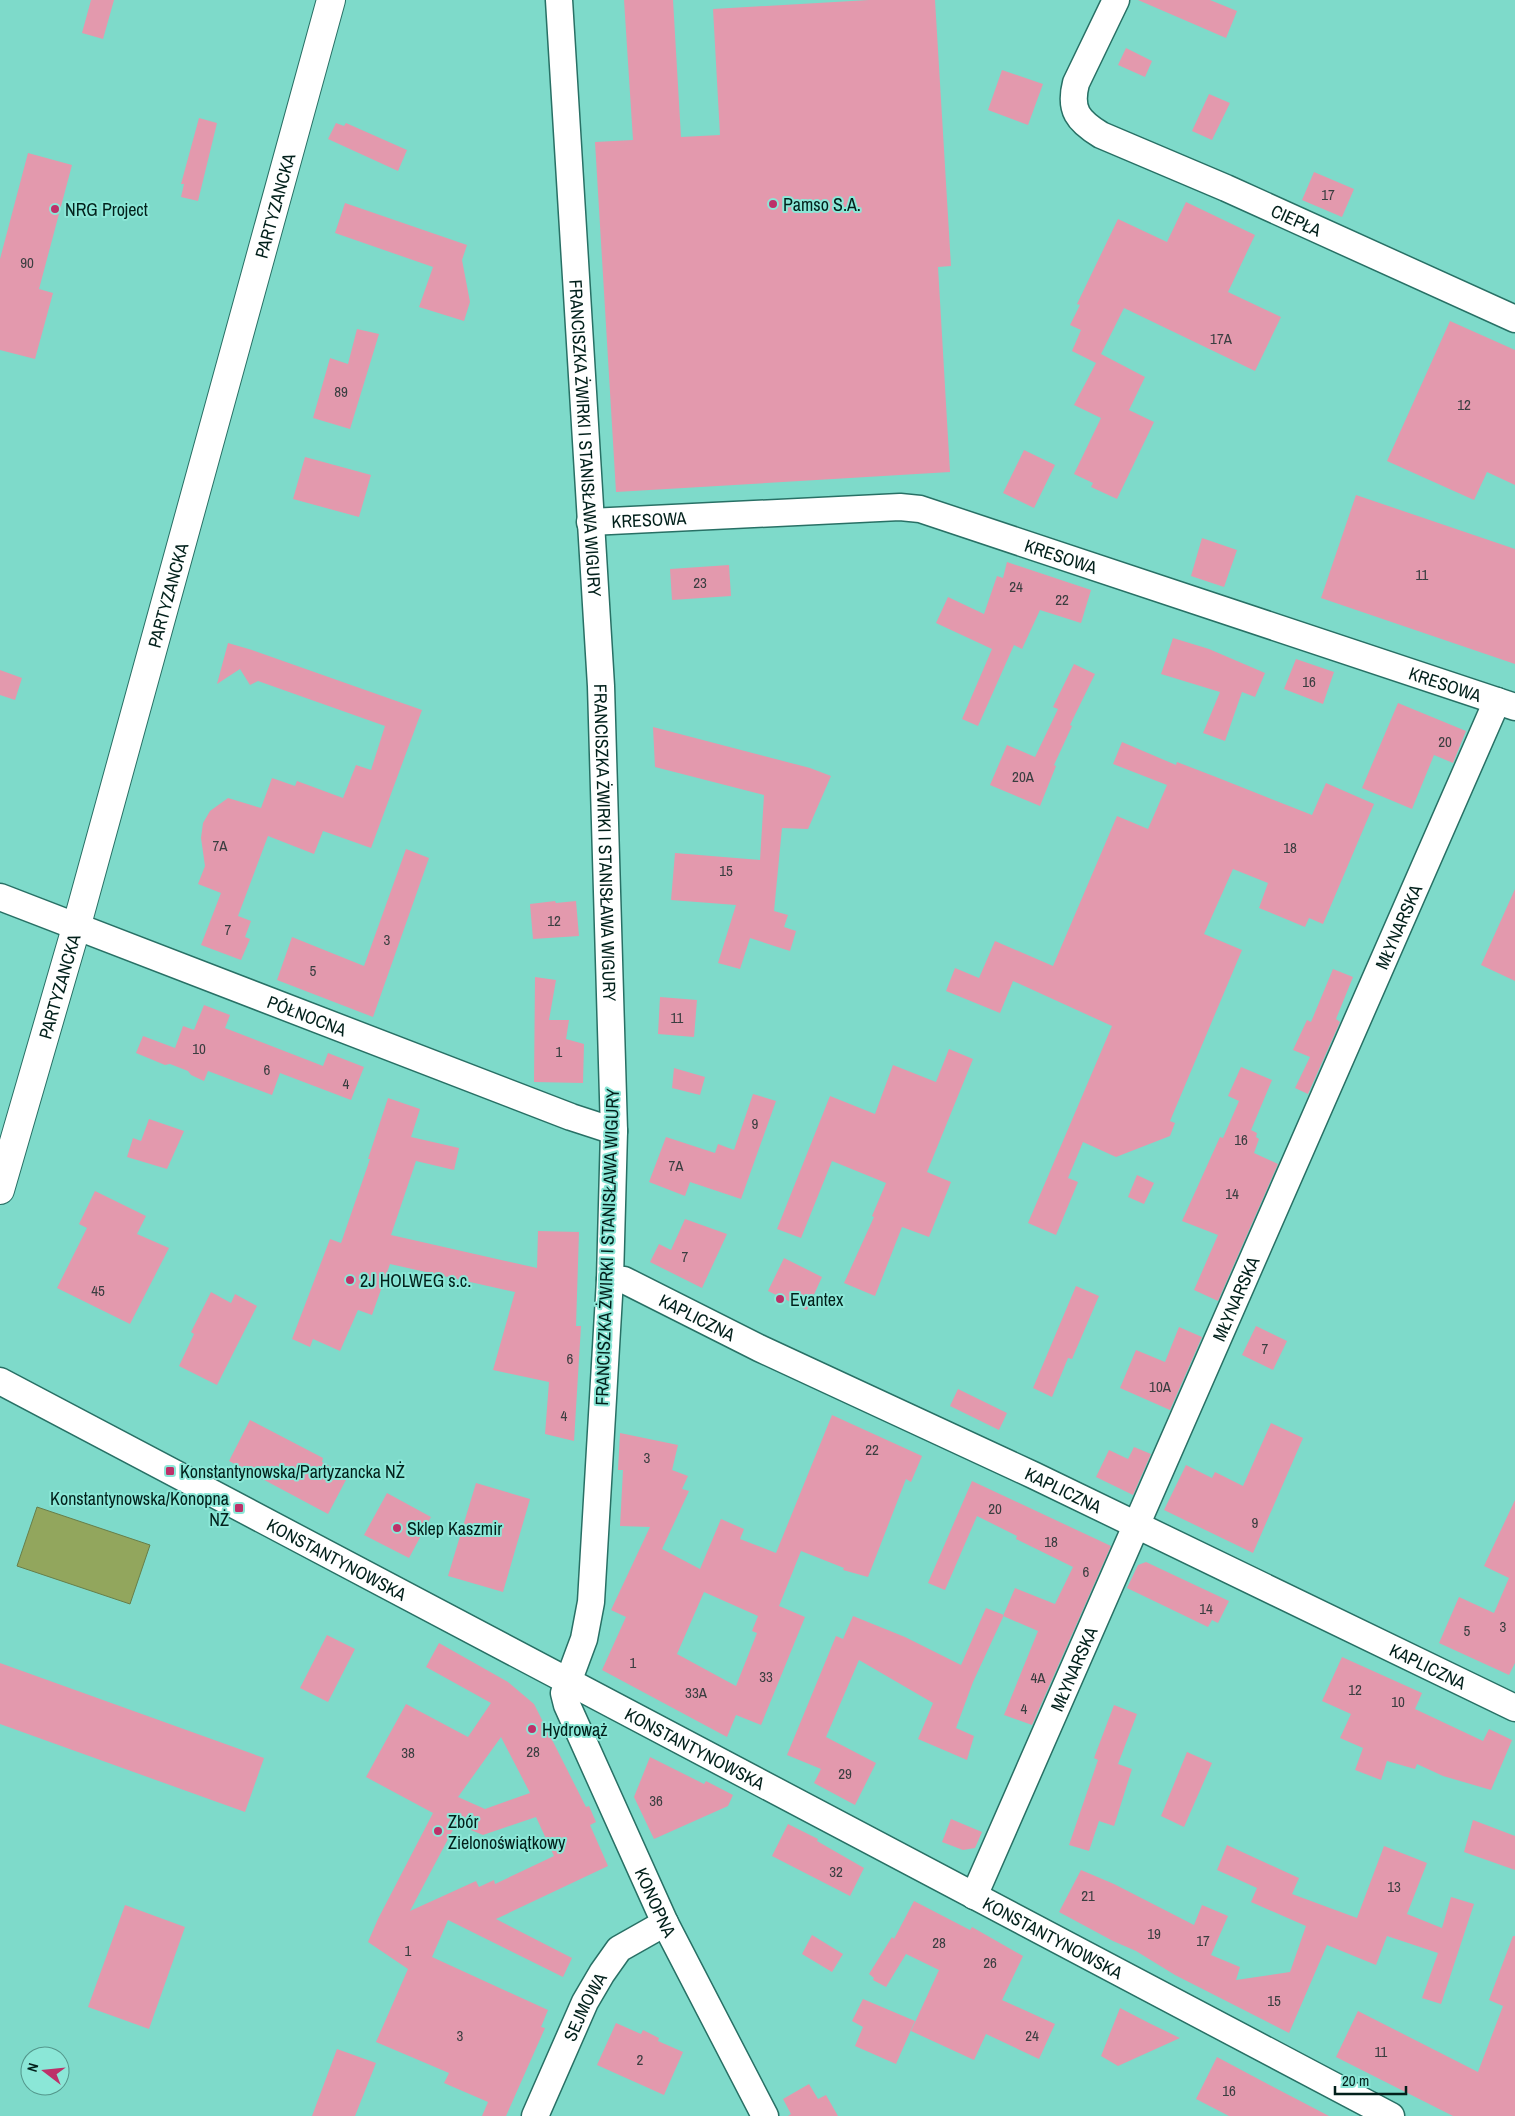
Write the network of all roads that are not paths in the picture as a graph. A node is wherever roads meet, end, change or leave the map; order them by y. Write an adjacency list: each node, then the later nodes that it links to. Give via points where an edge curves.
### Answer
1 (331, 0): 8 (main road, PARTYZANCKA)
2 (559, 0): 5 (street, FRANCISZKA ŻWIRKI I STANISŁAWA WIGURY)
3 (1116, 0): 4 (street, CIEPŁA, via 1076,83 1073,97 1078,118 1101,135)
4 (1515, 319)
5 (590, 522): 6 (street, KRESOWA, via 900,507 920,509); 9 (street, FRANCISZKA ŻWIRKI I STANISŁAWA WIGURY, via 601,686)
6 (1506, 704): 13 (street, MŁYNARSKA)
7 (0, 897): 8 (street, PÓŁNOCNA)
8 (76, 928): 9 (street, PÓŁNOCNA); 10 (main road, PARTYZANCKA)
9 (614, 1131): 11 (street, FRANCISZKA ŻWIRKI I STANISŁAWA WIGURY)
10 (0, 1190)
11 (610, 1279): 13 (street, KAPLICZNA, via 624,1280 759,1348); 14 (street, FRANCISZKA ŻWIRKI I STANISŁAWA WIGURY, via 591,1602 584,1639)
12 (0, 1381): 14 (street, KONSTANTYNOWSKA)
13 (1136, 1524): 15 (street, KAPLICZNA); 16 (street, MŁYNARSKA)
14 (568, 1682): 16 (street, KONSTANTYNOWSKA); 17 (street, KONOPNA, via 564,1694 567,1704)
15 (1515, 1708)
16 (974, 1896): 20 (street, KONSTANTYNOWSKA)
17 (665, 1923): 18 (street, SEJMOWA, via 619,1949 602,1973 585,2002); 19 (street, KONOPNA)
18 (535, 2116)
19 (765, 2116)
20 (1391, 2116)

